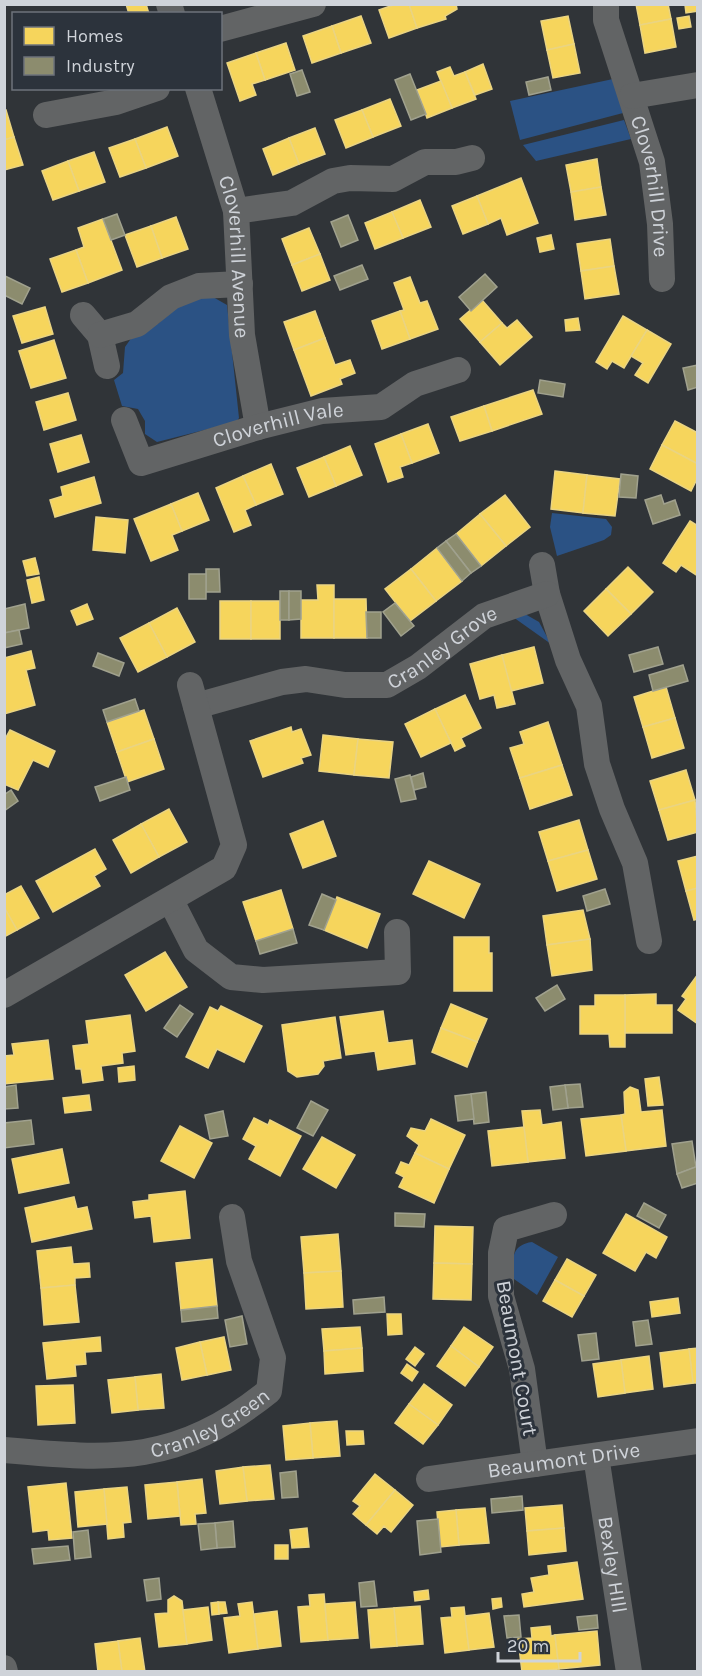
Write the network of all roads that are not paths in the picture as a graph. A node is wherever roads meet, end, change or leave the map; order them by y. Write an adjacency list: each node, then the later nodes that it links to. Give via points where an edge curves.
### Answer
1 (313, 4): 3 (street)
2 (606, 4): 7 (street, Cloverhill Drive, via 606,20)
3 (222, 28)
4 (698, 85): 7 (street)
5 (151, 90): 8 (street, via 116,102)
6 (199, 90): 10 (street, Cloverhill Avenue)
7 (632, 96): 11 (street, Cloverhill Drive, via 652,162)
8 (46, 115)
9 (472, 158): 10 (street, via 425,162 393,179 333,181 292,202)
10 (236, 211): 12 (street, Cloverhill Avenue)
11 (662, 279)
12 (240, 284): 14 (street, via 199,286 171,297 137,324); 18 (street, Cloverhill Avenue, via 242,335)
13 (83, 315): 14 (street)
14 (100, 335): 15 (street)
15 (106, 366)
16 (458, 370): 18 (street, Cloverhill Vale, via 415,384 381,407 322,411)
17 (124, 420): 18 (street, Cloverhill Vale, via 141,463)
18 (258, 427)
19 (542, 565): 20 (street)
20 (547, 594): 21 (street, Cranley Grove, via 484,616 418,667 387,685 345,685 306,679 193,696 234,845 224,868); 23 (street, via 568,660 589,706 597,764 635,863)
21 (171, 901): 22 (street, via 196,950 231,977 263,980 398,972); 24 (street, Cranley Grove)
22 (397, 932)
23 (649, 941)
24 (4, 995)
25 (554, 1215): 30 (street, Beaumont Court, via 506,1229 501,1253 501,1296 522,1369)
26 (232, 1217): 28 (street, Cranley Green, via 239,1261 273,1358 269,1391 205,1435 169,1448 87,1457)
27 (698, 1441): 29 (street, Beaumont Drive)
28 (4, 1450)
29 (596, 1456): 30 (street, Beaumont Drive); 32 (street, Bexley HIll)
30 (535, 1464): 31 (street, Beaumont Drive)
31 (429, 1479)
32 (629, 1671)

